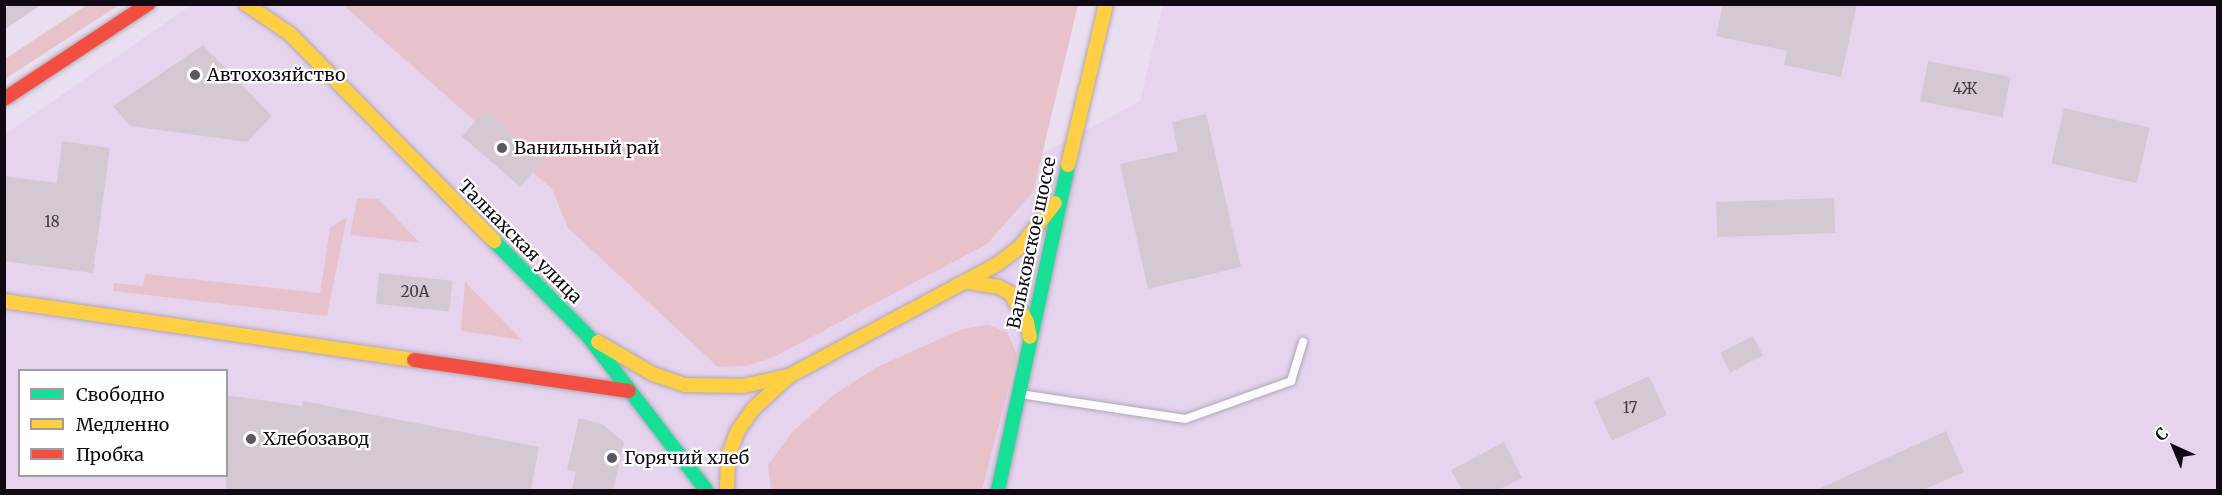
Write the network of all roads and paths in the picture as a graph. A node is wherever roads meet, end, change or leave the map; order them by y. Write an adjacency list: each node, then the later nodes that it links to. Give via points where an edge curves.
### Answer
1 (148, 4): 6 (main road)
2 (246, 4): 5 (main road, Талнахская улица)
3 (276, 4): 5 (main road, Талнахская улица)
4 (1106, 4): 7 (main road, Вальковское шоссе)
5 (290, 34): 10 (main road, Талнахская улица)
6 (4, 99)
7 (1061, 193): 8 (main road, via 1020,247); 11 (main road, Вальковское шоссе)
8 (968, 282): 11 (main road, via 999,287 1020,306); 13 (main road)
9 (4, 301): 14 (main road)
10 (588, 336): 13 (main road, via 653,374 685,385 743,386); 14 (main road, Талнахская улица)
11 (1030, 339): 15 (main road, Вальковское шоссе)
12 (1303, 342): 15 (lane, via 1291,381 1185,419)
13 (789, 376): 17 (main road, via 754,408 737,432 728,456)
14 (629, 391): 16 (main road, Талнахская улица)
15 (1019, 394): 18 (main road, Вальковское шоссе)
16 (706, 490)
17 (727, 490)
18 (998, 490)

